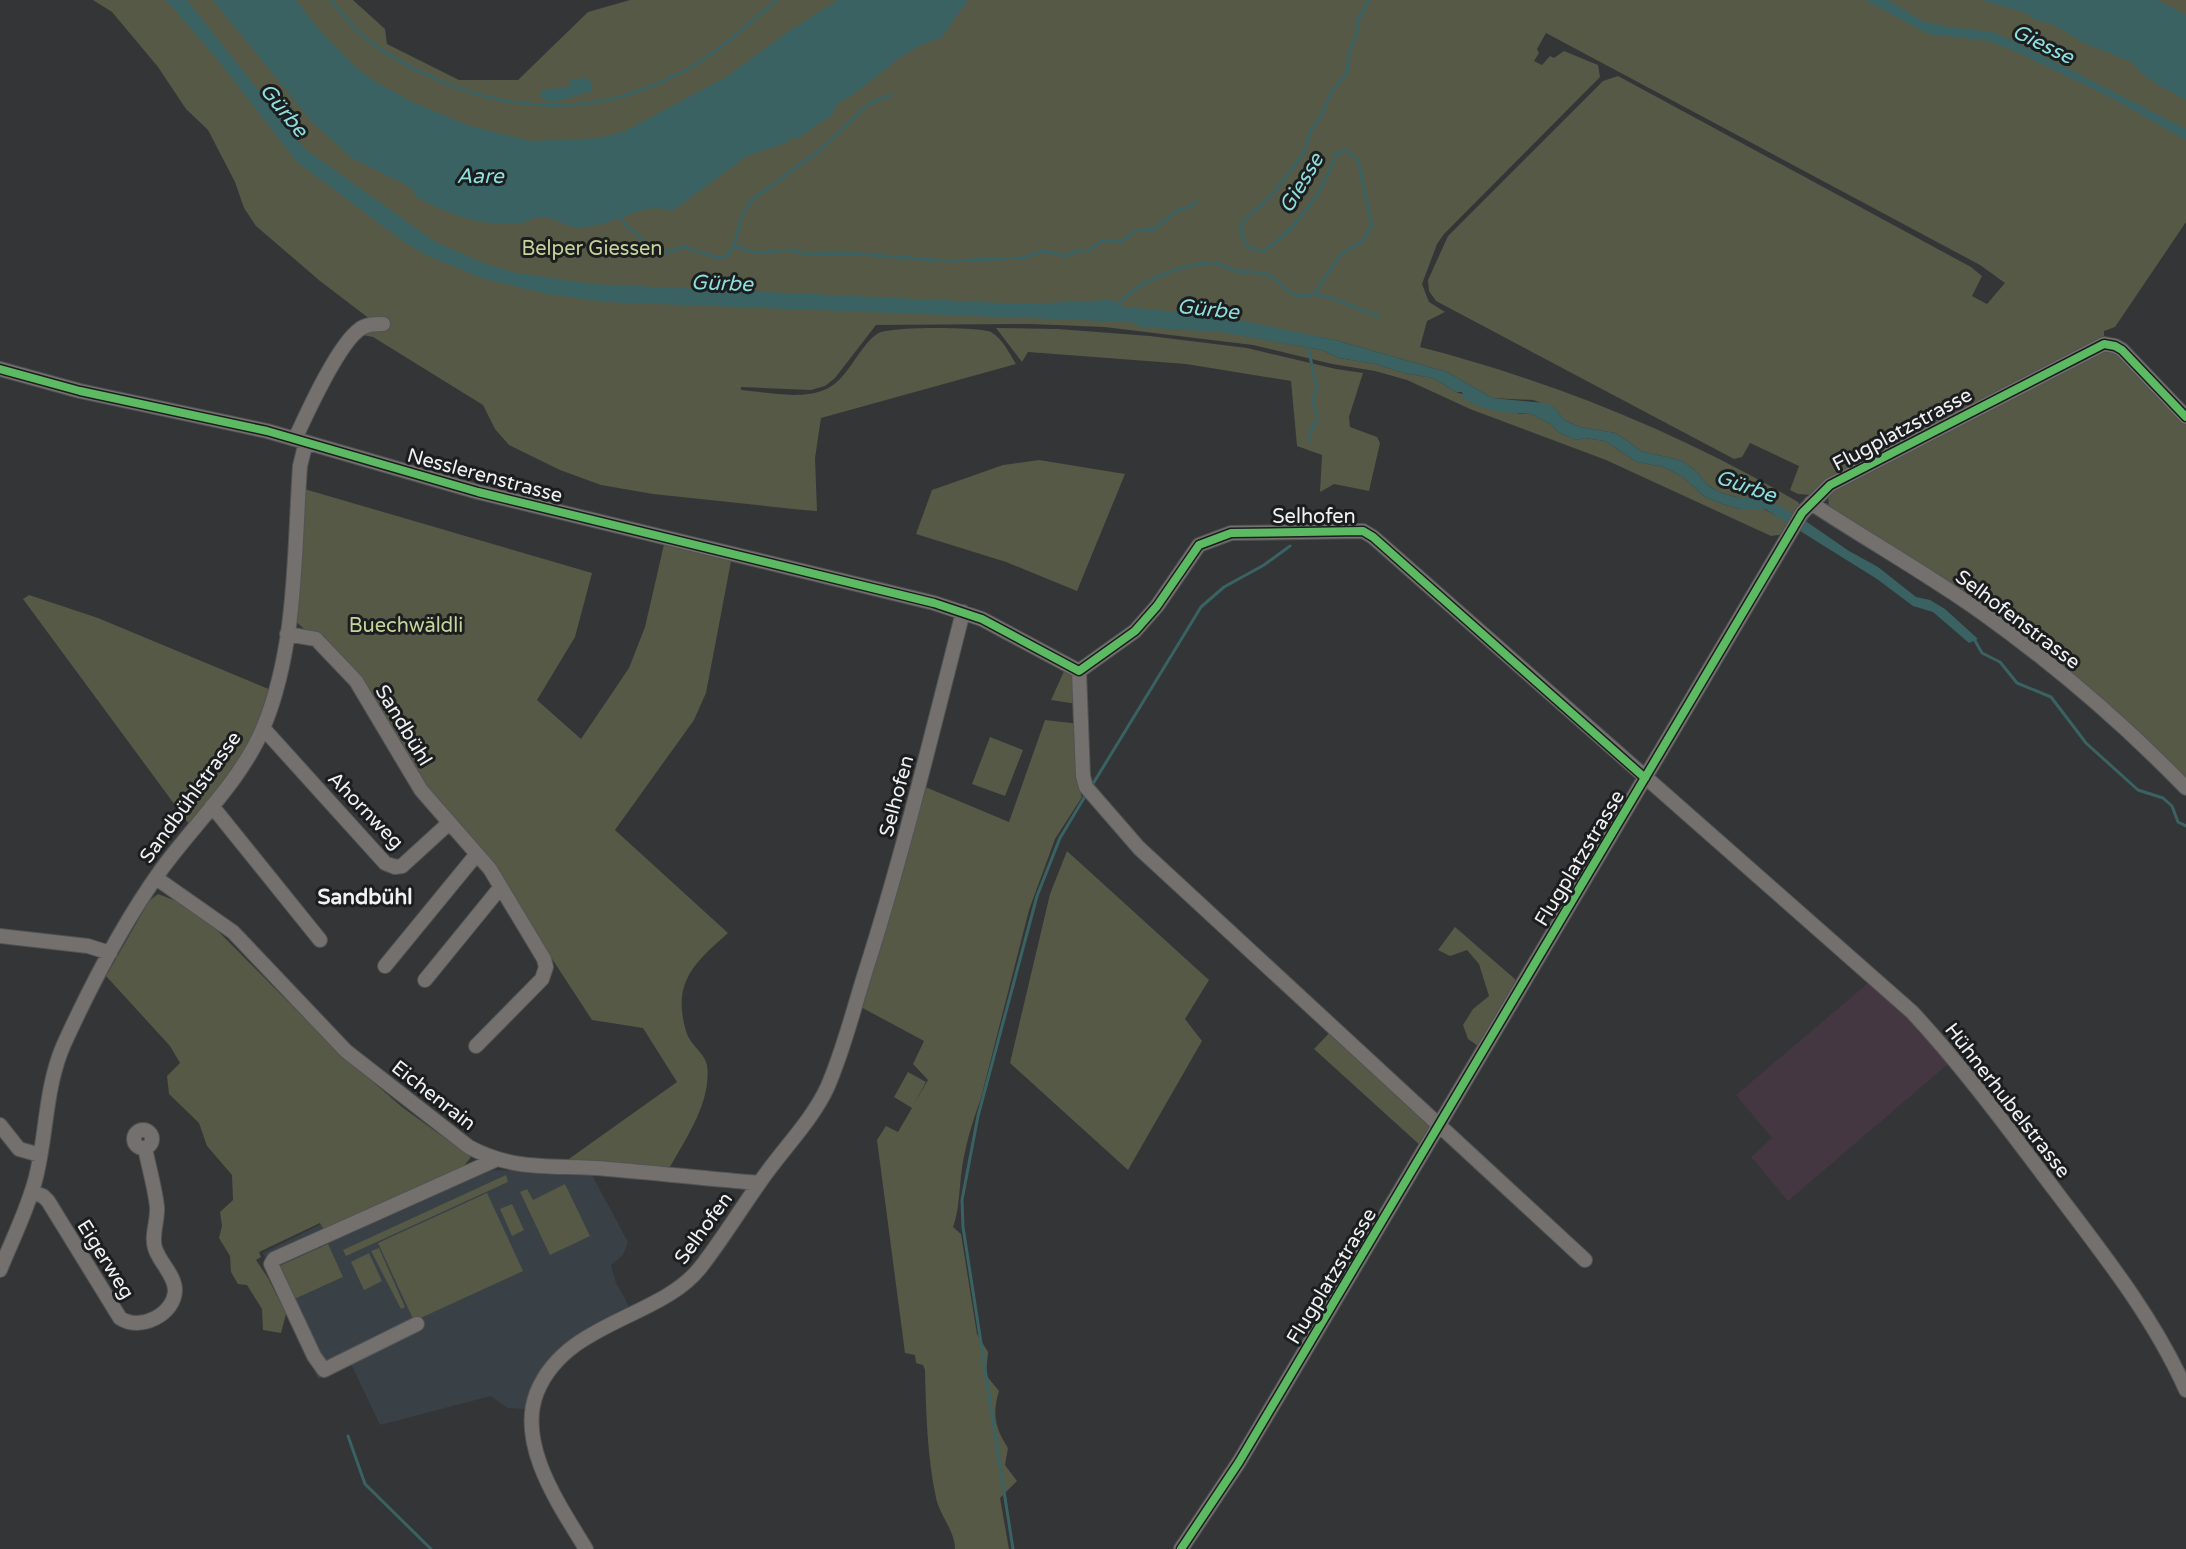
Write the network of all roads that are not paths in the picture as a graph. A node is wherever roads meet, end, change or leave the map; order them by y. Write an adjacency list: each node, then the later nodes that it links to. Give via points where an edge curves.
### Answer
1 (383, 324): 4 (street, Sandbühlstrasse, via 363,327 354,334 329,373)
2 (0, 369): 4 (street, Nesslerenstrasse)
3 (2186, 417): 5 (street, Flugplatzstrasse, via 2122,350 2104,344 1830,485)
4 (300, 441): 6 (street, Nesslerenstrasse, via 478,492); 7 (street, Sandbühlstrasse)
5 (1806, 508): 10 (street, Flugplatzstrasse); 11 (street, Selhofenstrasse, via 1917,568 2027,646)
6 (963, 612): 8 (street); 28 (street, Selhofen, via 876,938 829,1082)
7 (287, 634): 9 (street, Sandbühlstrasse, via 275,696); 13 (street, Sandbühl, via 316,639 343,664 421,790)
8 (1079, 671): 10 (street, Selhofen, via 1135,631 1199,545 1231,533 1363,531); 24 (street, via 1083,776 1089,791 1139,848)
9 (263, 728): 12 (street, Sandbühlstrasse); 13 (street, Ahornweg, via 385,862 402,866)
10 (1645, 778): 24 (street, Flugplatzstrasse); 33 (street, Hühnerhubelstrasse, via 1912,1012 1956,1058 2106,1258 2162,1342)
11 (2186, 788)
12 (212, 806): 15 (street, Sandbühlstrasse); 18 (street)
13 (448, 824): 14 (street, Sandbühl)
14 (476, 855): 16 (street, Sandbühl, via 490,869); 20 (street)
15 (156, 878): 19 (street, Sandbühlstrasse); 27 (street, Eichenrain, via 233,932 346,1051 469,1147)
16 (500, 888): 21 (street); 22 (street, Sandbühl, via 546,967 542,979)
17 (0, 936): 19 (street, via 88,946)
18 (320, 940)
19 (110, 953): 26 (street, Sandbühlstrasse, via 57,1062)
20 (385, 966)
21 (424, 980)
22 (476, 1046)
23 (0, 1125): 26 (street, via 19,1149)
24 (1440, 1126): 30 (street); 35 (street, Flugplatzstrasse, via 1239,1462)
25 (145, 1148): 29 (street, Eigerweg, via 157,1208 155,1250 175,1291 167,1309 146,1322 131,1323 120,1318 48,1201)
26 (40, 1155): 29 (street, Sandbühlstrasse)
27 (495, 1160): 28 (street, Eichenrain, via 529,1167 609,1169); 32 (street, via 274,1259 271,1264 324,1370)
28 (759, 1183): 34 (street, Selhofen, via 687,1282 592,1334 560,1358 536,1393 532,1420 536,1448 551,1488)
29 (32, 1192): 31 (street, Sandbühlstrasse)
30 (1586, 1260)
31 (0, 1270)
32 (417, 1324)
33 (2186, 1390)
34 (586, 1549)
35 (1181, 1549)

